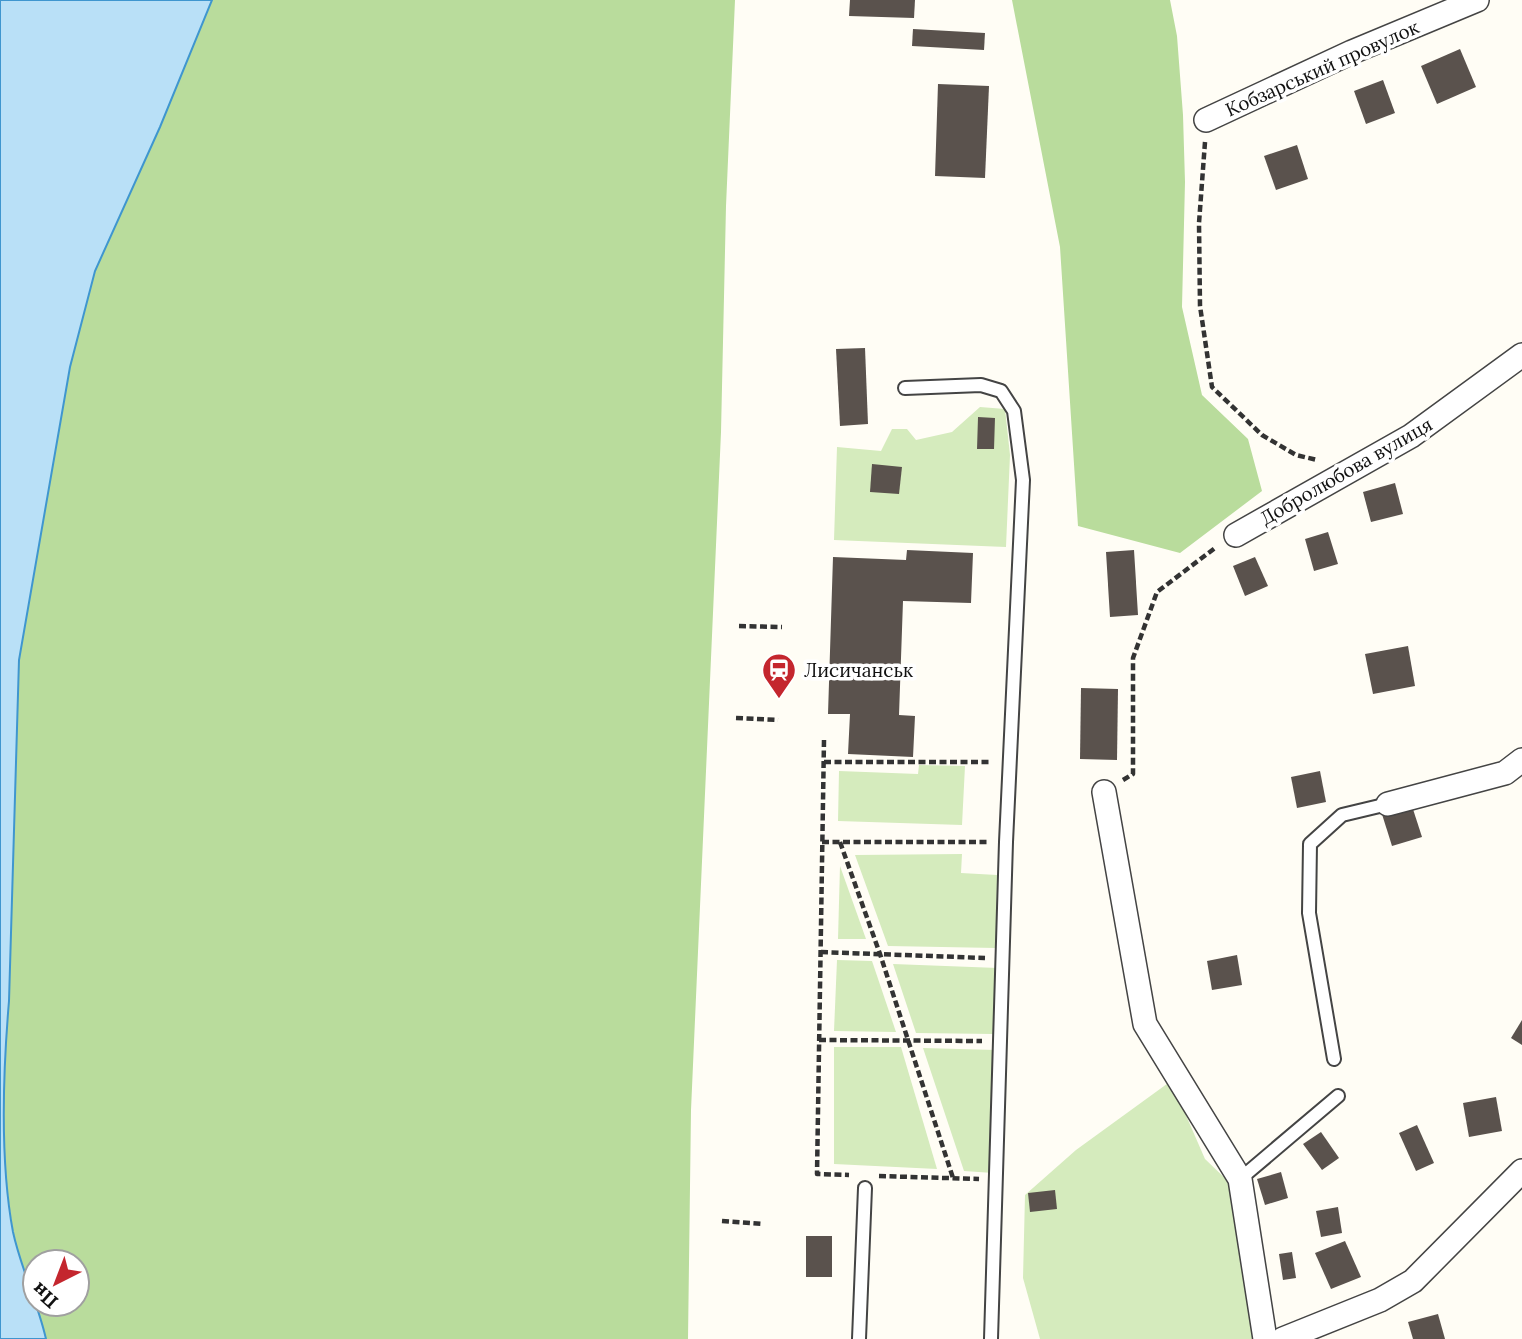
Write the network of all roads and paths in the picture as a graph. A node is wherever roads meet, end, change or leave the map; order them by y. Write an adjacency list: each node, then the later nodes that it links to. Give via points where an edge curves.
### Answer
1 (1477, 0): 2 (street, Кобзарський провулок)
2 (1206, 120): 5 (path, via 1200,293 1212,387 1262,435 1296,454)
3 (1522, 355): 5 (street, Добролюбова вулиця, via 1411,436)
4 (905, 388): 14 (lane, via 981,385 1001,391 1014,411 1023,480)
5 (1351, 470): 6 (street, Добролюбова вулиця)
6 (1236, 535): 15 (path, via 1157,592 1133,658 1133,774)
7 (739, 626): 8 (path)
8 (782, 627)
9 (736, 718): 10 (path)
10 (778, 720)
11 (824, 740): 13 (path)
12 (1522, 760): 16 (street, via 1505,773)
13 (824, 762): 14 (path); 17 (path)
14 (1011, 762): 19 (lane)
15 (1104, 792): 32 (street, via 1145,1024)
16 (1388, 804): 26 (lane, via 1342,815 1310,844 1309,913)
17 (822, 842): 18 (path); 20 (path)
18 (840, 842): 19 (path); 21 (path)
19 (1006, 842): 22 (lane)
20 (821, 952): 21 (path); 23 (path)
21 (880, 954): 22 (path); 24 (path)
22 (1003, 958): 25 (lane)
23 (819, 1040): 24 (path); 29 (path, via 817,1174)
24 (908, 1041): 25 (path); 30 (path)
25 (1001, 1041): 31 (lane)
26 (1334, 1059)
27 (1338, 1096): 32 (lane)
28 (1522, 1171): 39 (street, via 1413,1282)
29 (858, 1176)
30 (953, 1178): 31 (path); 33 (path)
31 (997, 1179): 37 (lane)
32 (1240, 1179): 38 (street)
33 (868, 1182): 36 (lane)
34 (722, 1221): 35 (path)
35 (763, 1224)
36 (859, 1339)
37 (991, 1339)
38 (1265, 1339)
39 (1283, 1339)

